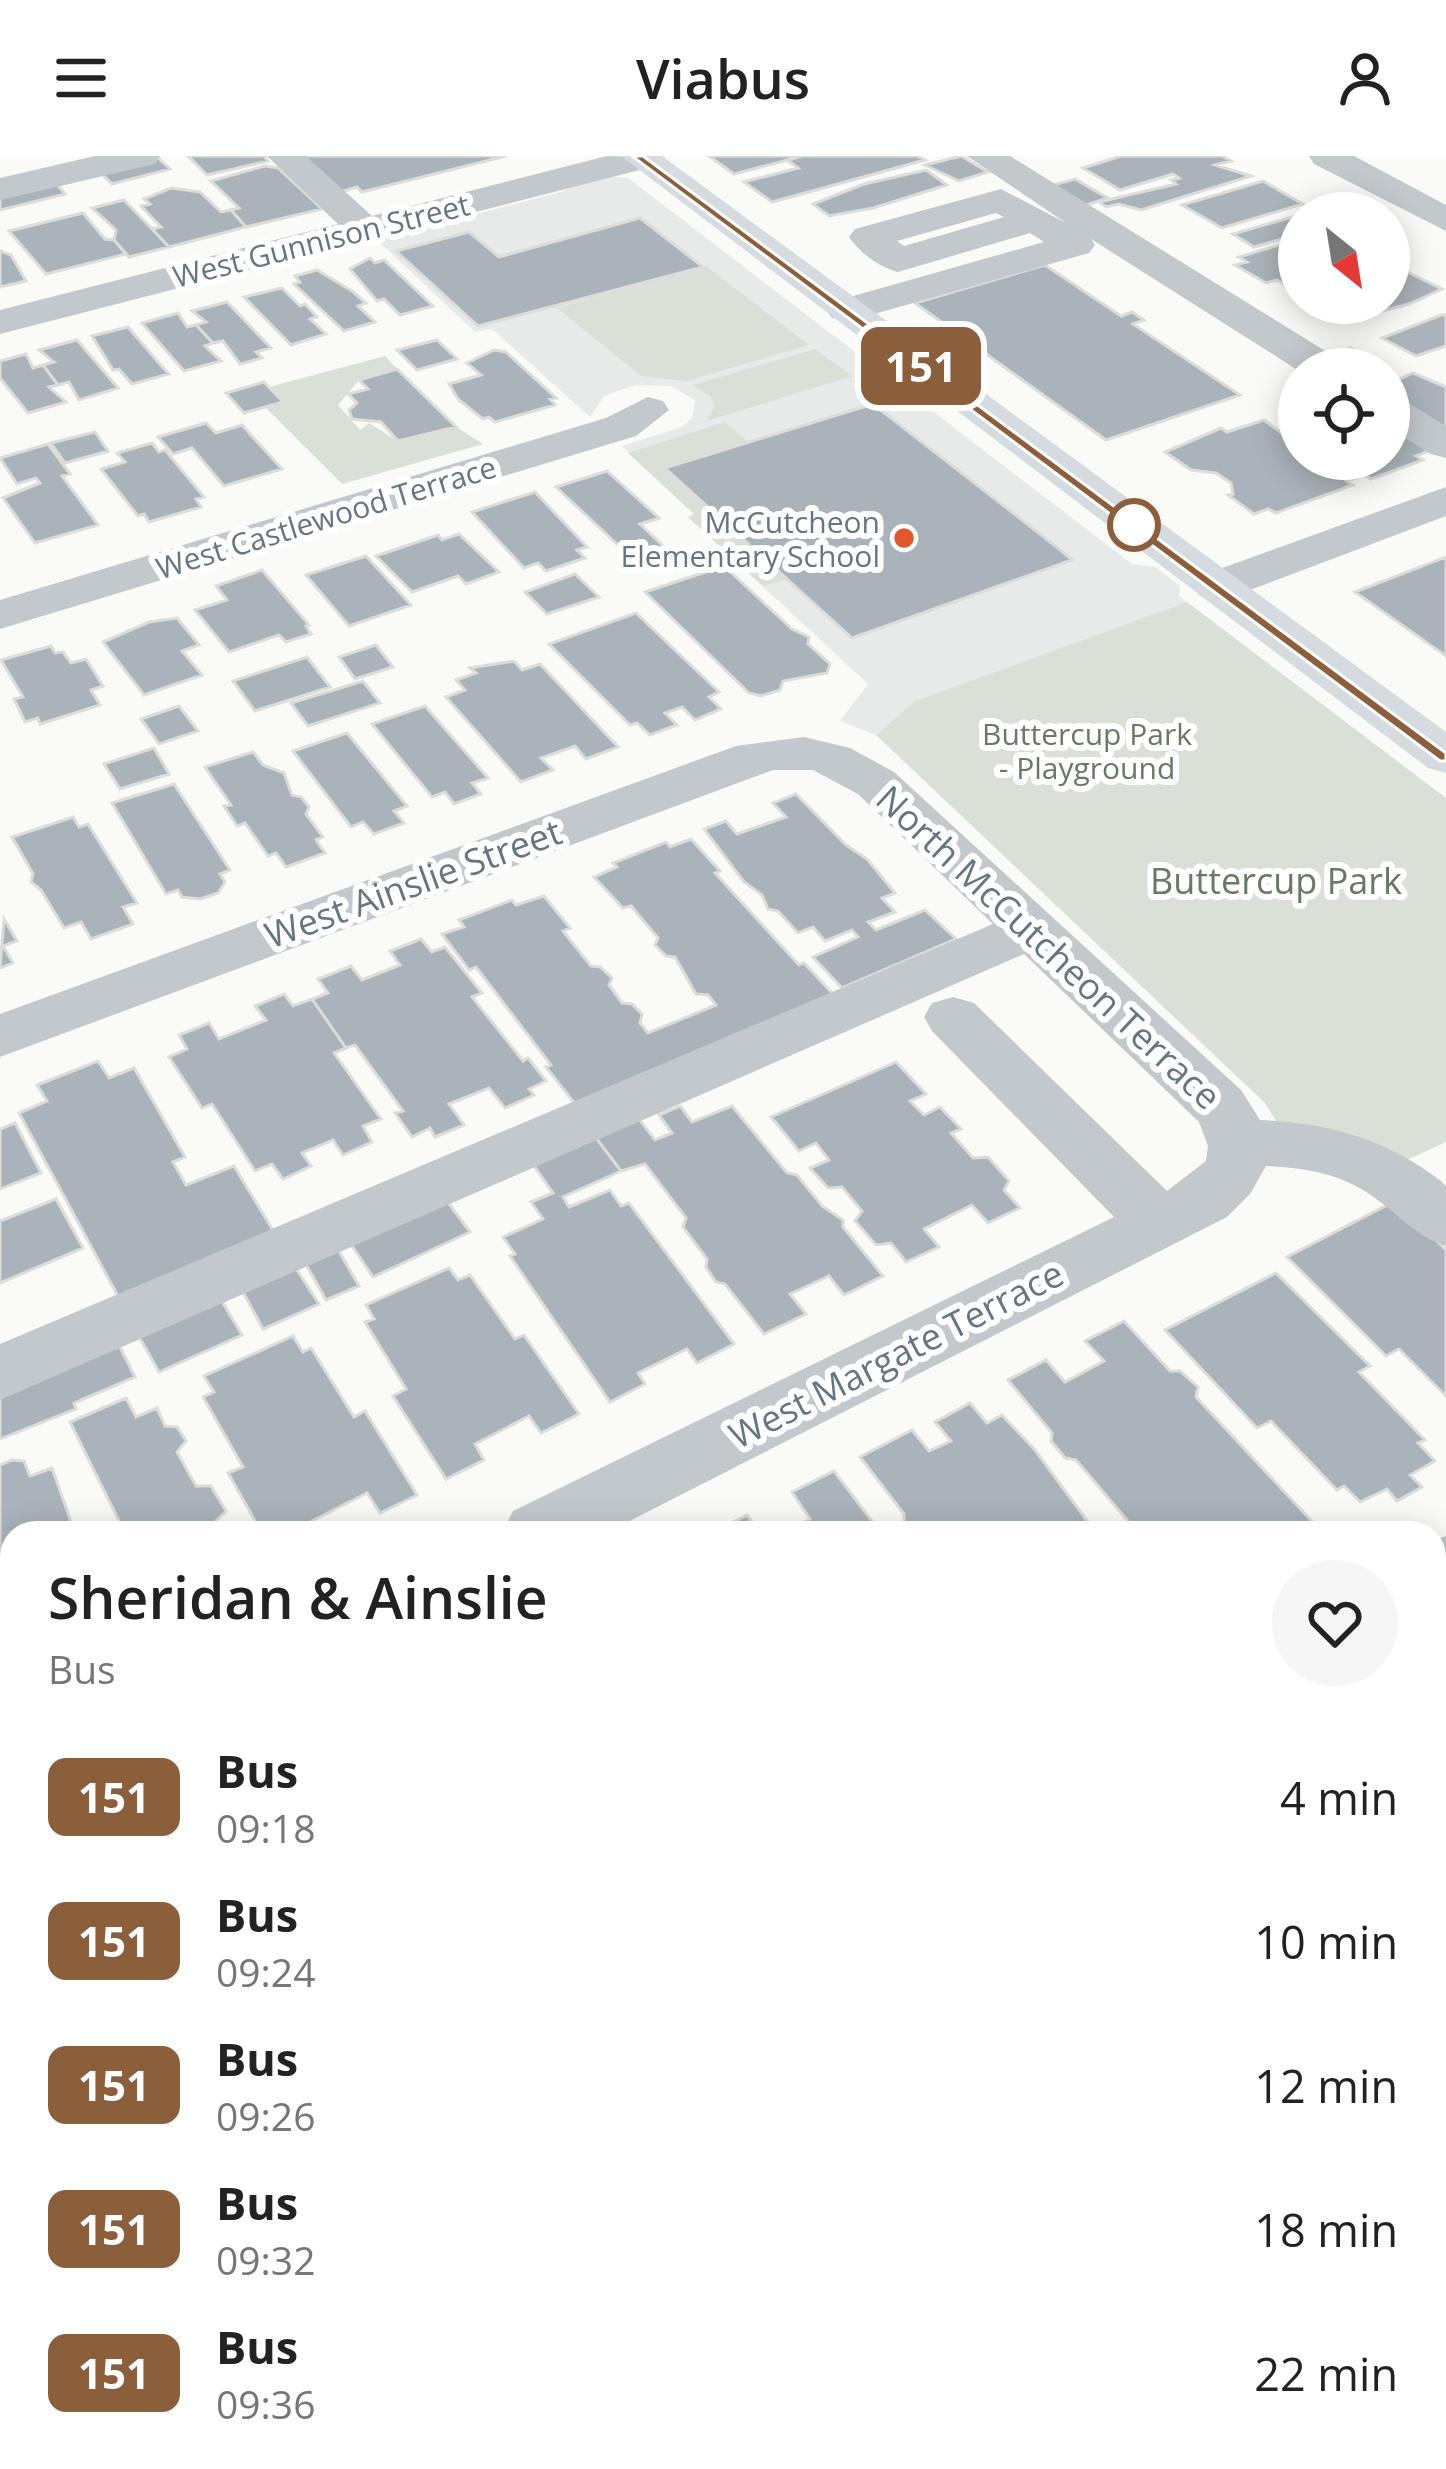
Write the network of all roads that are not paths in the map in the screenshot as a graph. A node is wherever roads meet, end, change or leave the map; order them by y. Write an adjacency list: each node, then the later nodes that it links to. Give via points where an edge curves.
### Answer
1 (142, 156): 6 (street)
2 (285, 156): 9 (street)
3 (985, 156): 12 (street)
4 (1328, 156): 8 (street)
5 (640, 157): 9 (street, West Gunnison Street); 10 (main road)
6 (0, 189)
7 (1035, 220): 10 (street, via 1076,245)
8 (1446, 220)
9 (364, 229): 11 (street, West Gunnison Street)
10 (846, 310): 17 (main road)
11 (0, 322)
12 (1291, 348)
13 (648, 410): 18 (street, West Castlewood Terrace, via 622,427)
14 (1410, 422): 15 (street)
15 (1446, 445)
16 (1446, 500): 17 (street)
17 (1216, 586): 20 (main road)
18 (0, 615)
19 (831, 755): 21 (street, North McCutcheon Terrace, via 876,782); 23 (street, West Ainslie Street, via 790,750 754,757)
20 (1446, 758)
21 (1032, 929): 24 (street, North McCutcheon Terrace, via 1220,1106 1238,1131); 27 (street)
22 (953, 1017): 25 (street)
23 (0, 1036)
24 (1239, 1150): 25 (street, West Margate Terrace, via 1228,1181); 26 (street, via 1302,1144 1372,1161)
25 (1160, 1222): 28 (street, West Margate Terrace)
26 (1446, 1222)
27 (0, 1373)
28 (562, 1521)

